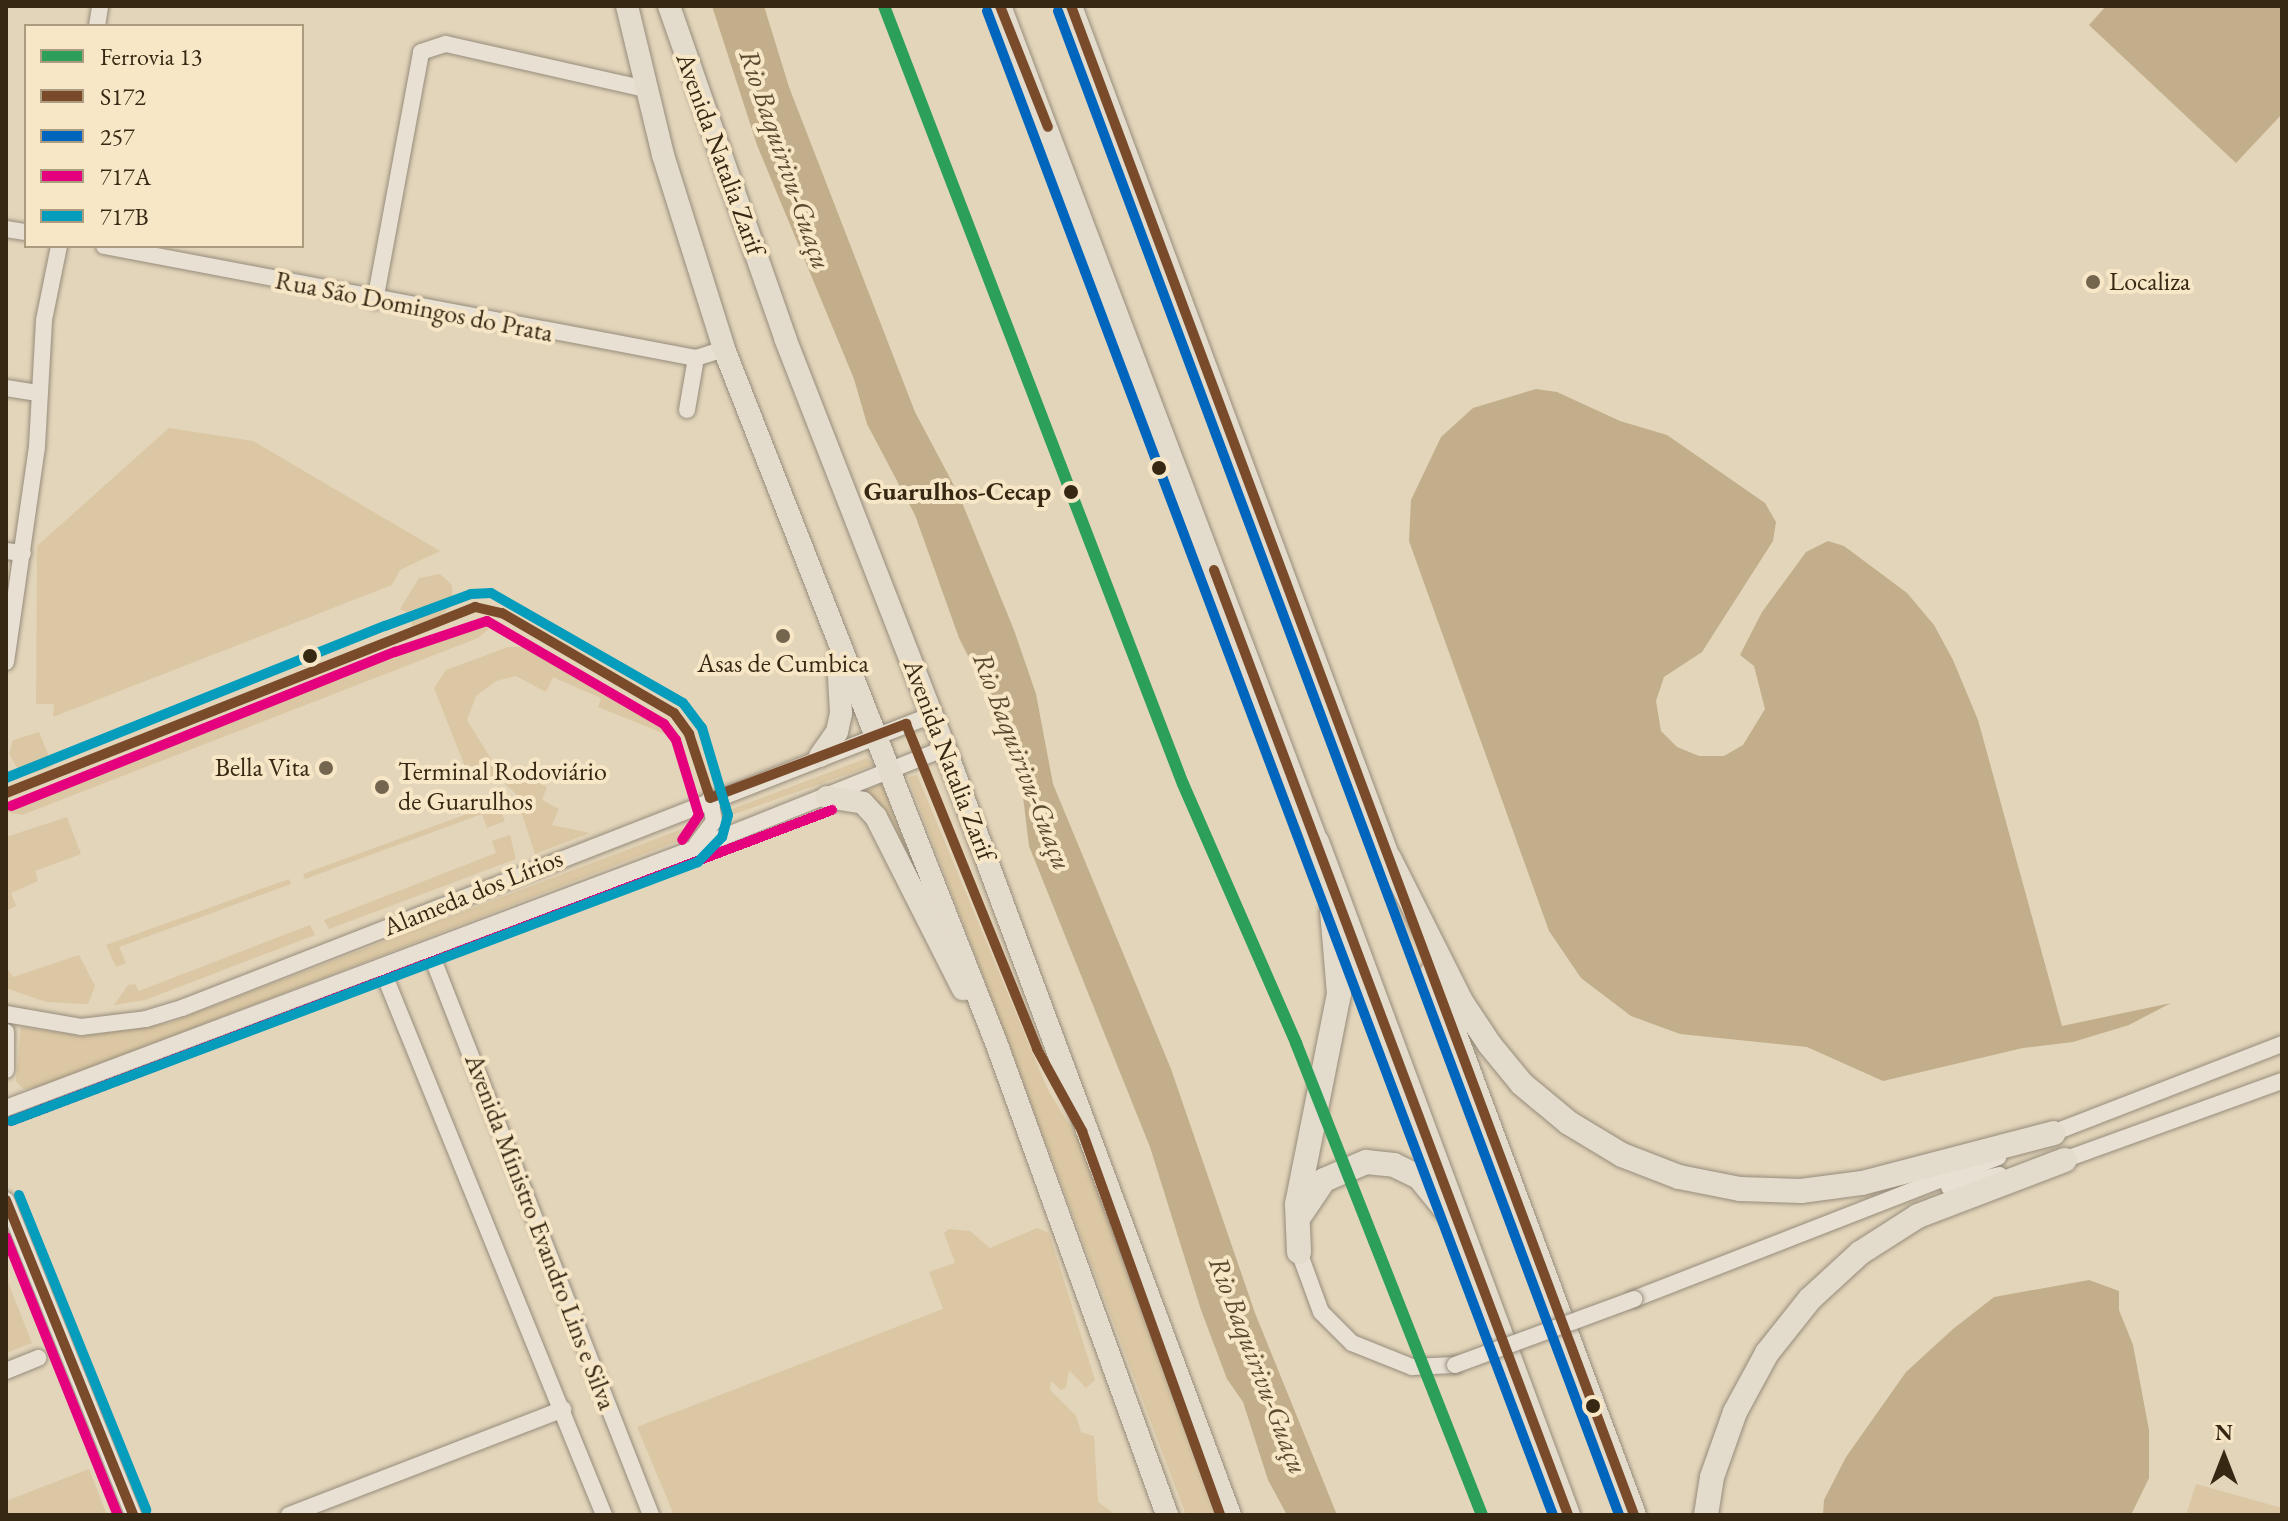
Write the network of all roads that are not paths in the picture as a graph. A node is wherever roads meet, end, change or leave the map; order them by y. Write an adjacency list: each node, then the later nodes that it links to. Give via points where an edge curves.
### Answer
1 (627, 6): 5 (main road, Avenida Natalia Zarif)
2 (669, 6): 18 (main road, Avenida Natalia Zarif, via 785,338)
3 (1000, 6): 25 (main road)
4 (1071, 6): 27 (main road)
5 (646, 89): 8 (street, via 446,44 421,52); 9 (main road, Avenida Natalia Zarif)
6 (59, 248): 12 (street, via 44,320)
7 (114, 248): 8 (street, Rua São Domingos do Prata)
8 (375, 301): 10 (street, Rua São Domingos do Prata)
9 (724, 349): 10 (street, Rua São Domingos do Prata); 16 (main road, Avenida Natalia Zarif)
10 (696, 358): 13 (street)
11 (6, 388): 12 (street)
12 (38, 393): 15 (street)
13 (687, 410)
14 (6, 551): 15 (street)
15 (23, 553): 17 (street)
16 (837, 639): 19 (main road, Avenida Natalia Zarif); 21 (main road, via 841,713 837,732)
17 (6, 662)
18 (932, 715): 19 (street, Alameda dos Lírios); 20 (main road, Avenida Natalia Zarif)
19 (875, 736): 21 (street, Alameda dos Lírios); 22 (main road, Avenida Natalia Zarif)
20 (945, 748): 22 (street, Alameda dos Lírios); 51 (main road, Avenida Natalia Zarif)
21 (820, 756): 24 (street, Alameda dos Lírios)
22 (888, 771): 23 (street, Alameda dos Lírios); 33 (main road, Avenida Natalia Zarif)
23 (827, 797): 26 (street, Alameda dos Lírios); 33 (main road, via 863,803 876,817 947,962)
24 (710, 798): 26 (street, via 714,821); 30 (street, Alameda dos Lírios, via 367,937 146,1019 81,1027)
25 (1317, 842): 41 (highway, via 1334,917 1339,994 1297,1204); 42 (highway)
26 (693, 849): 28 (street, Alameda dos Lírios)
27 (1389, 858): 37 (highway, via 1462,1003 1490,1045 1522,1084 1569,1123 1622,1155 1709,1183 1801,1191 1862,1183); 53 (highway)
28 (429, 949): 29 (street, Alameda dos Lírios); 49 (street, Avenida Ministro Evandro Lins e Silva)
29 (381, 967): 36 (street, Alameda dos Lírios); 45 (street, Avenida Ministro Evandro Lins e Silva)
30 (6, 1014)
31 (6, 1032): 34 (street)
32 (2282, 1044): 37 (street)
33 (997, 1045): 50 (main road, Avenida Natalia Zarif)
34 (6, 1070)
35 (2282, 1081): 38 (street)
36 (6, 1108)
37 (2054, 1133): 39 (street)
38 (2065, 1160): 39 (street); 54 (highway, via 1918,1216 1860,1253 1810,1299 1767,1353 1735,1412 1712,1477)
39 (1910, 1196): 41 (street, bridge, via 1455,1365 1412,1367 1352,1343 1321,1312)
40 (6, 1200): 46 (street)
41 (1299, 1252): 42 (highway, via 1300,1219 1316,1188 1344,1167 1380,1162 1407,1170 1429,1185)
42 (1478, 1268): 52 (highway)
43 (38, 1358): 44 (street)
44 (6, 1371)
45 (563, 1409): 47 (street); 48 (street, Avenida Ministro Evandro Lins e Silva)
46 (133, 1515)
47 (289, 1515)
48 (604, 1515)
49 (651, 1515)
50 (1167, 1515)
51 (1230, 1515)
52 (1568, 1515)
53 (1634, 1515)
54 (1706, 1515)

